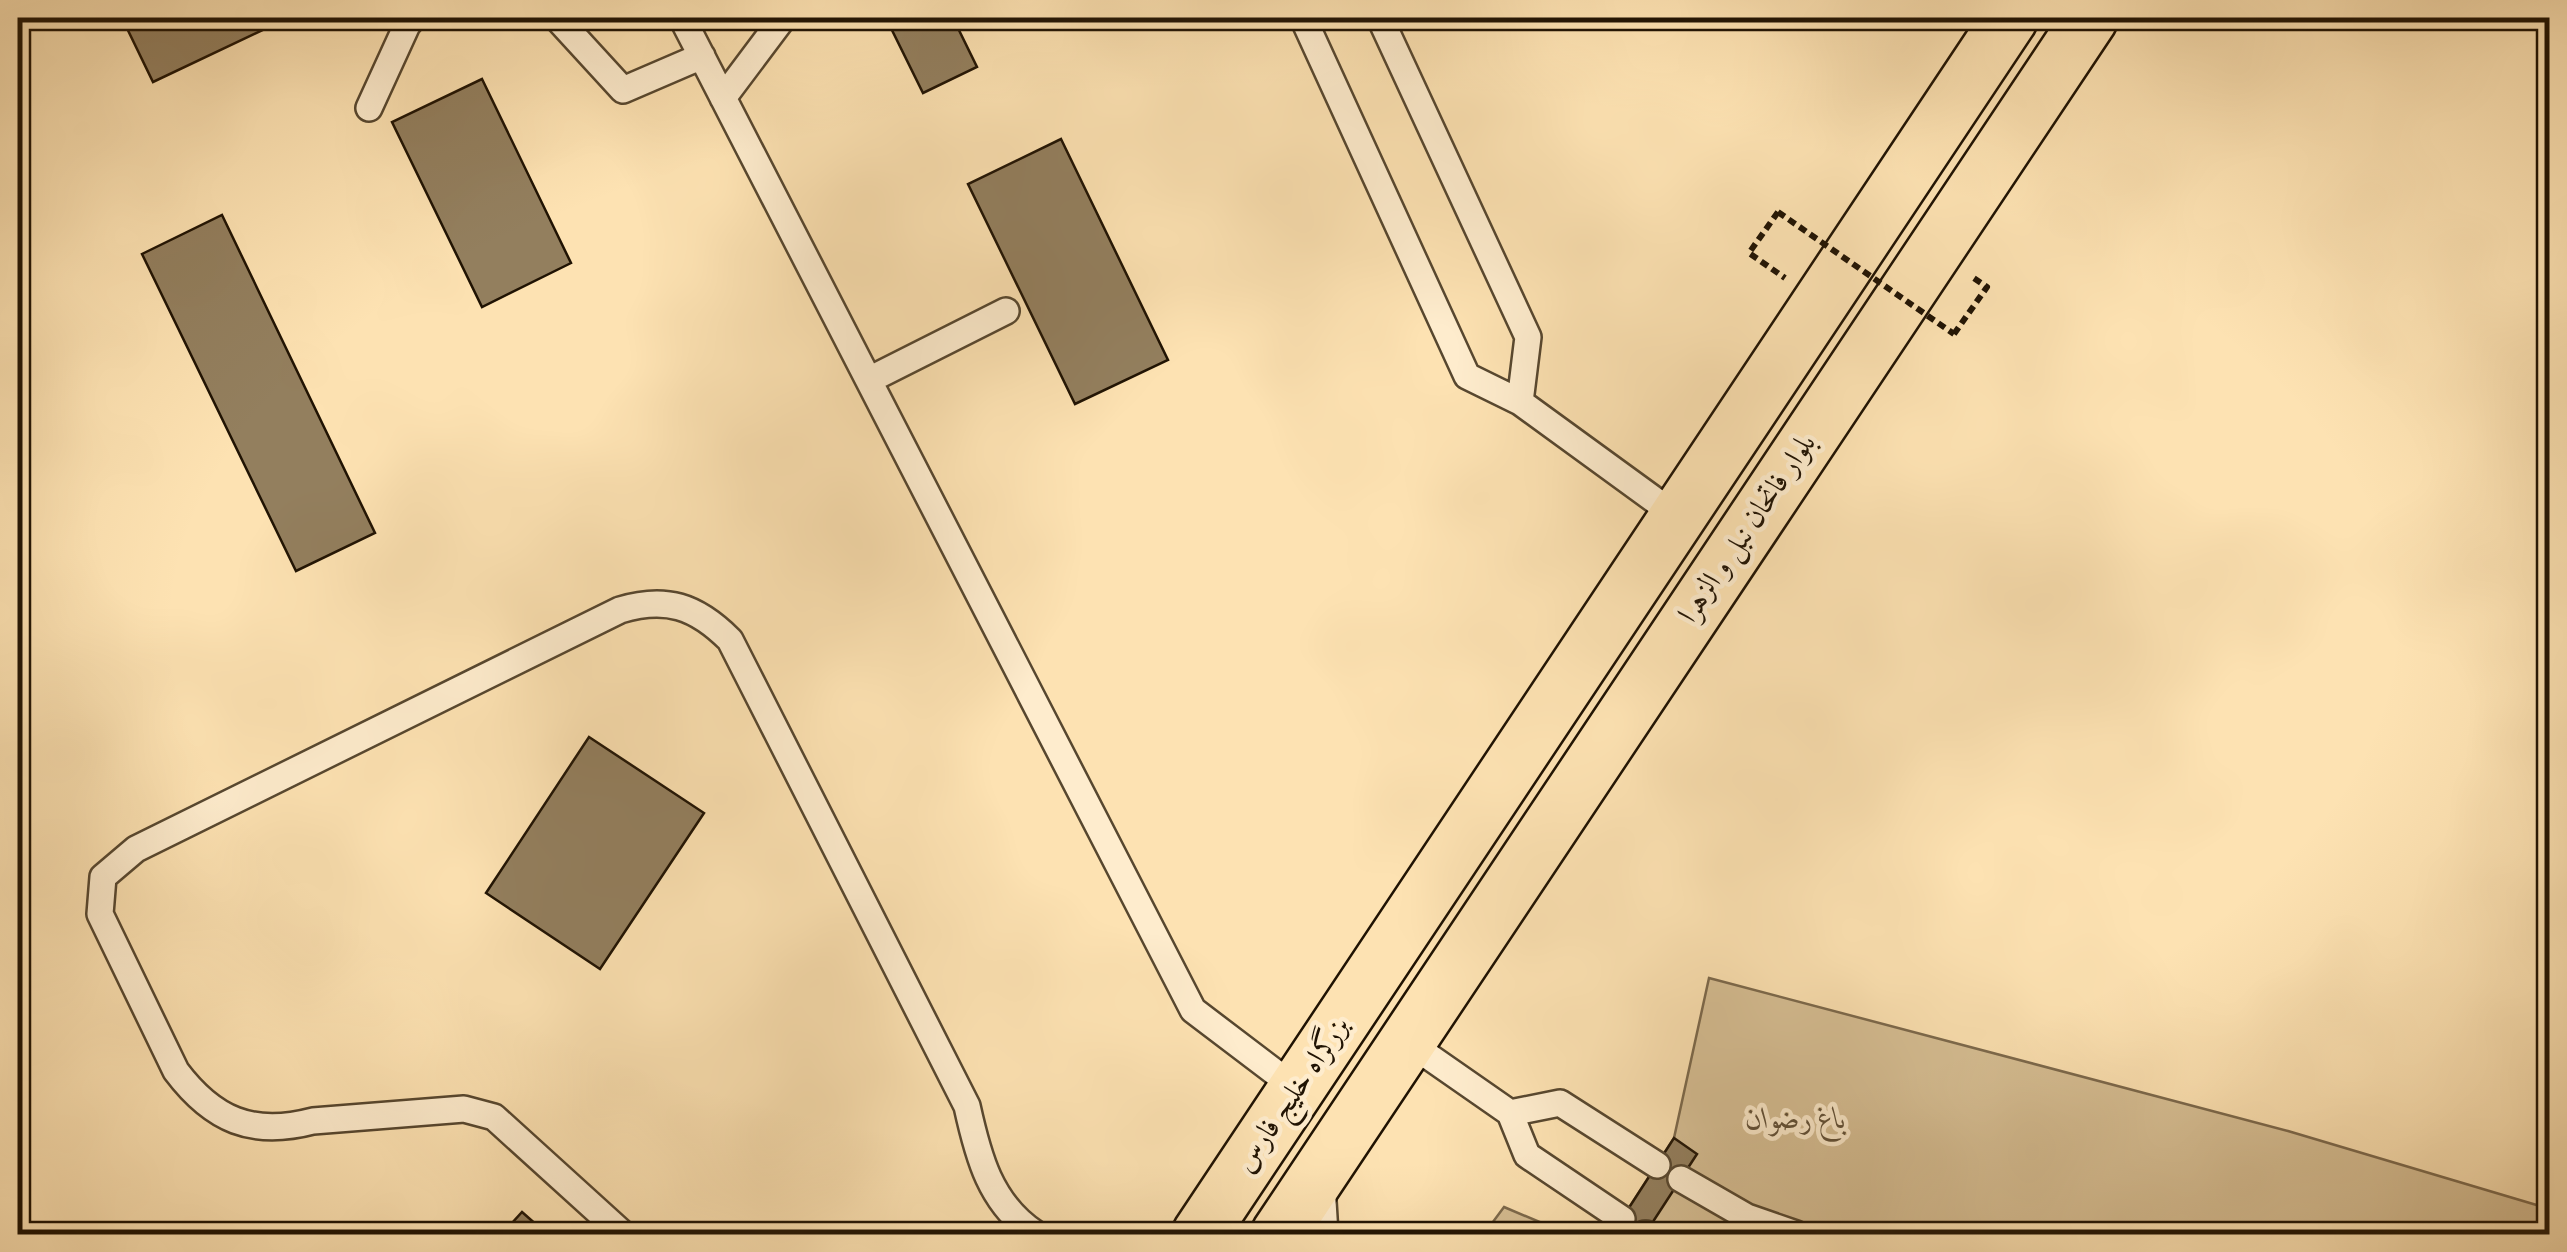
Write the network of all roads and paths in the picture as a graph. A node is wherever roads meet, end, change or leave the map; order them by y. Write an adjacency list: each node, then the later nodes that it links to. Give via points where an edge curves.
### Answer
1 (413, 18): 11 (lane)
2 (557, 18): 9 (lane, via 623,90)
3 (682, 18): 9 (lane)
4 (783, 18): 10 (lane)
5 (1304, 18): 16 (lane, via 1468,376)
6 (1380, 18): 16 (lane, via 1528,337)
7 (2010, 18): 17 (highway)
8 (2090, 18): 18 (highway, بلوار فاتحان نبل و الزهرا)
9 (702, 56): 10 (lane)
10 (723, 98): 15 (lane)
11 (369, 108)
12 (1749, 252): 13 (path, bridge, via 1778,212 1954,334)
13 (1987, 287)
14 (1006, 311): 15 (lane)
15 (869, 380): 22 (lane, via 1193,1010)
16 (1520, 402): 19 (lane)
17 (1739, 425): 18 (highway); 19 (highway)
18 (1792, 463): 21 (highway, بلوار فاتحان نبل و الزهرا)
19 (1678, 517): 20 (highway)
20 (1353, 1006): 21 (highway); 22 (highway, بزرگراه خلیج فارس)
21 (1408, 1042): 23 (lane); 25 (highway)
22 (1297, 1089): 30 (highway, بزرگراه خلیج فارس)
23 (1510, 1113): 24 (lane, via 1560,1103); 27 (lane, via 1527,1155)
24 (1657, 1165)
25 (1321, 1171): 31 (highway); 32 (lane)
26 (1681, 1179): 33 (lane, via 1747,1217)
27 (1622, 1219)
28 (623, 1234): 29 (lane, via 494,1117 464,1109 271,1128 208,1106 176,1071 100,914 103,877 136,849 620,610 657,603 696,612 730,640 967,1106 995,1193)
29 (1036, 1234)
30 (1200, 1234)
31 (1279, 1234)
32 (1326, 1234)
33 (1796, 1234)

